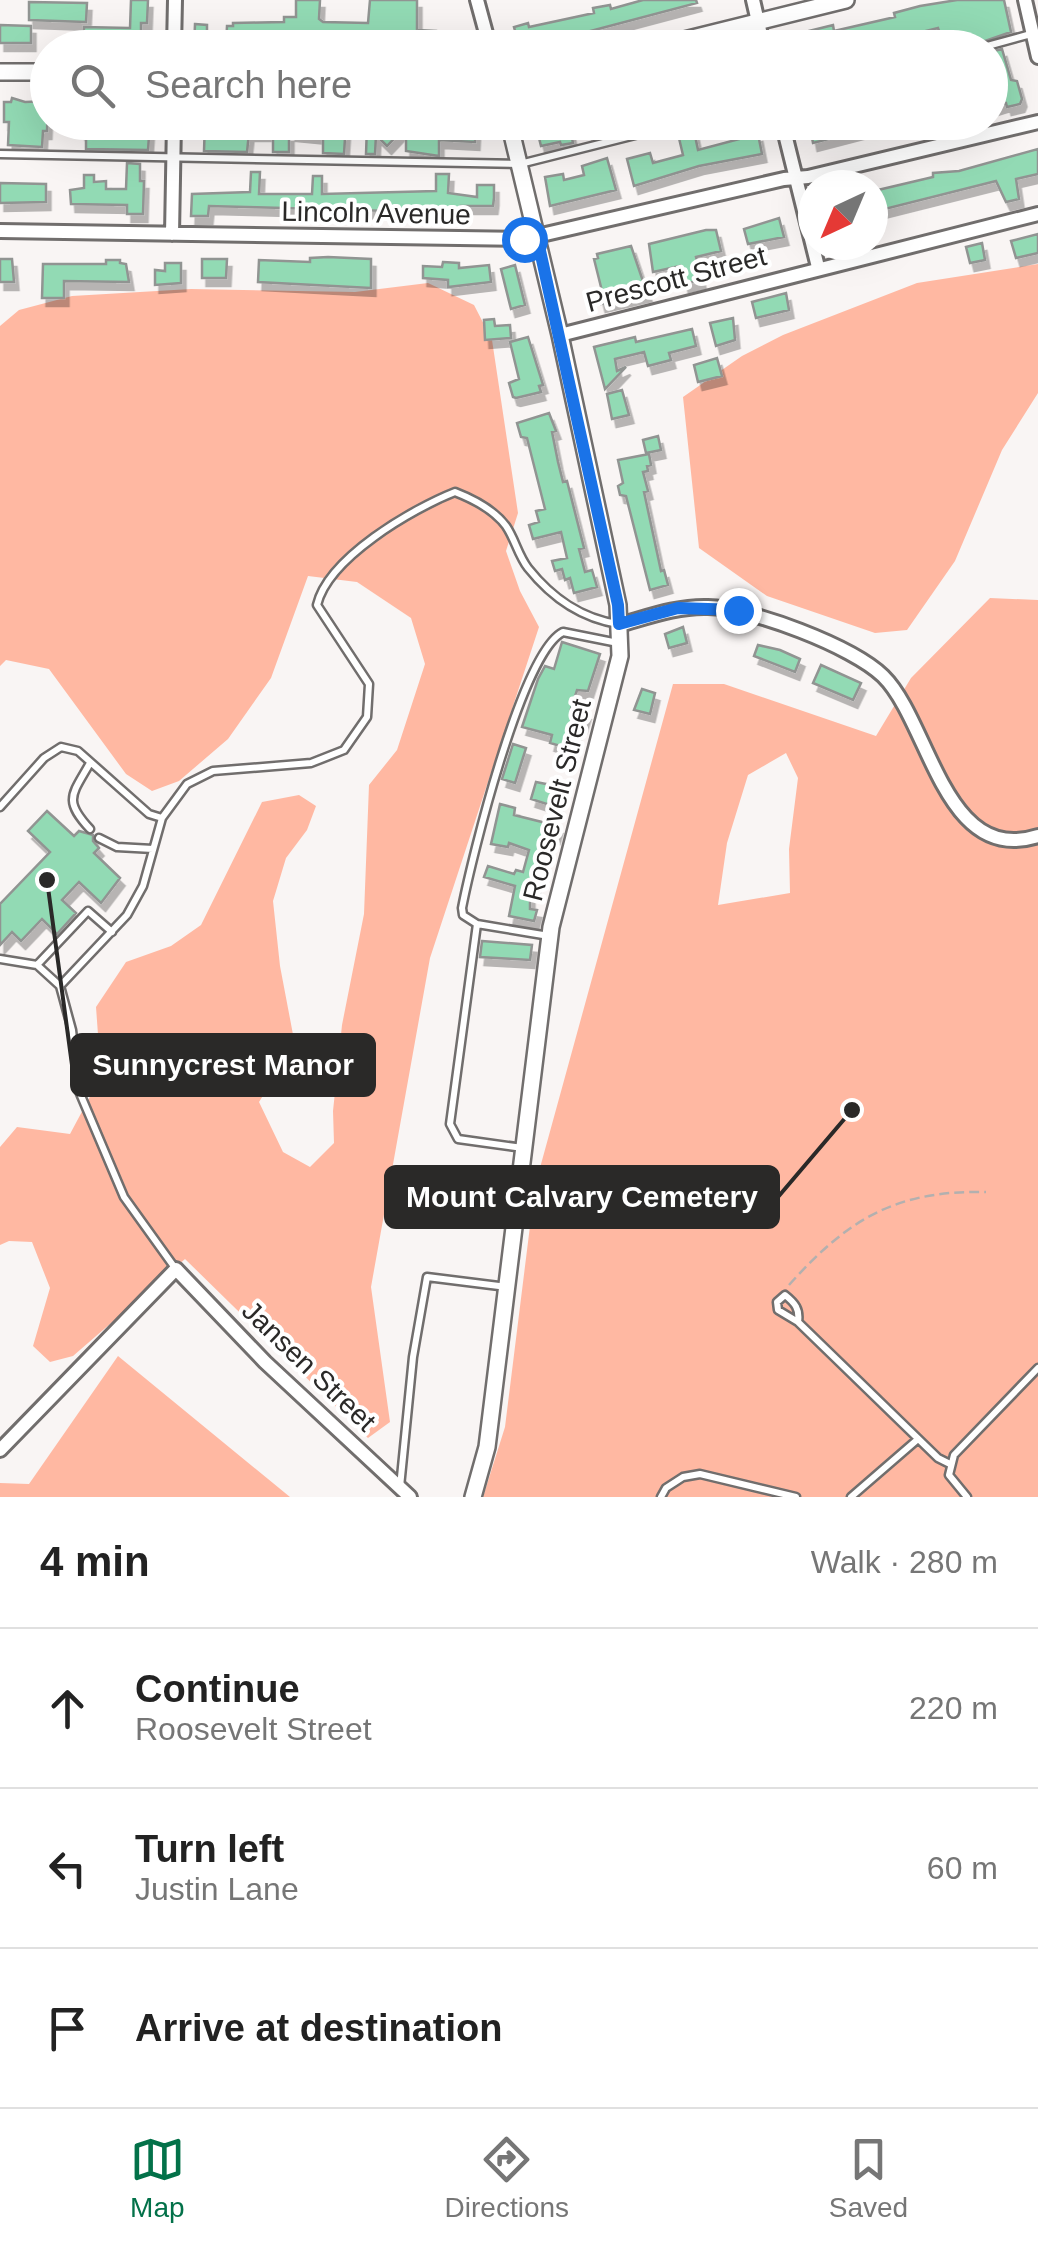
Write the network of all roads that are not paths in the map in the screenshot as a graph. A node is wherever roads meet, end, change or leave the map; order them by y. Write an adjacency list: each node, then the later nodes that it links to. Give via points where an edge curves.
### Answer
1 (176, 0): 7 (street)
2 (477, 0): 8 (street)
3 (753, 0): 6 (street)
4 (846, 0): 6 (street)
5 (1025, 0): 11 (street)
6 (758, 22): 9 (street); 10 (street)
7 (175, 30)
8 (485, 30)
9 (725, 30)
10 (760, 30)
11 (1032, 34): 12 (lane); 13 (street)
12 (1008, 40)
13 (1038, 58)
14 (0, 72): 15 (street)
15 (30, 72)
16 (1038, 122): 17 (street, Lincoln Avenue)
17 (1008, 129)
18 (174, 140): 24 (street)
19 (514, 140): 25 (street, Roosevelt Street)
20 (615, 140): 25 (lane)
21 (787, 140): 26 (street)
22 (961, 140): 26 (street, Lincoln Avenue)
23 (0, 154): 24 (lane)
24 (174, 157): 25 (lane); 29 (street)
25 (520, 164): 30 (street, Roosevelt Street)
26 (797, 178): 30 (street, Lincoln Avenue); 31 (street)
27 (1038, 214): 31 (street, Prescott Street)
28 (0, 231): 29 (street, Lincoln Avenue)
29 (172, 234): 30 (street, Lincoln Avenue)
30 (537, 237): 32 (street, Roosevelt Street)
31 (818, 268): 32 (street, Prescott Street)
32 (560, 335): 33 (street, Roosevelt Street)
33 (619, 624): 34 (street, Roosevelt Street); 37 (lane, via 565,606 526,566 504,524 475,500 454,492 421,505 383,530 320,589 317,605 369,684 367,716 344,750 311,763 213,770 188,784); 39 (street, via 678,608 738,610 837,646 882,675 904,702 942,784 977,828 998,839)
34 (619, 643): 42 (lane, via 563,632 539,657 498,768 465,891 463,914); 44 (street, Roosevelt Street)
35 (90, 763): 36 (lane, via 61,747); 37 (lane); 38 (lane, via 71,804)
36 (0, 807)
37 (162, 818): 41 (lane)
38 (90, 829)
39 (1038, 836)
40 (100, 838): 41 (lane, via 117,847)
41 (153, 849): 43 (lane, via 143,886)
42 (477, 924): 44 (lane); 48 (lane, via 450,1124 458,1138)
43 (112, 932): 46 (lane, via 88,911); 47 (lane)
44 (550, 936): 48 (street, Roosevelt Street)
45 (0, 959): 46 (lane)
46 (38, 965): 47 (lane)
47 (60, 986): 49 (lane, via 79,1091 124,1197)
48 (524, 1148): 50 (street, Roosevelt Street)
49 (176, 1269): 54 (street); 56 (street, Jansen Street)
50 (507, 1287): 56 (lane, via 427,1277 413,1357); 57 (street, Roosevelt Street, via 487,1447)
51 (798, 1322): 51 (lane, via 778,1310 785,1296 795,1304); 53 (lane)
52 (1038, 1368): 55 (lane)
53 (918, 1439): 55 (lane); 60 (lane)
54 (0, 1450)
55 (950, 1464): 61 (lane, via 949,1474)
56 (405, 1493)
57 (473, 1497)
58 (661, 1497): 59 (lane, via 683,1477 700,1474)
59 (796, 1497)
60 (851, 1497)
61 (967, 1497)

